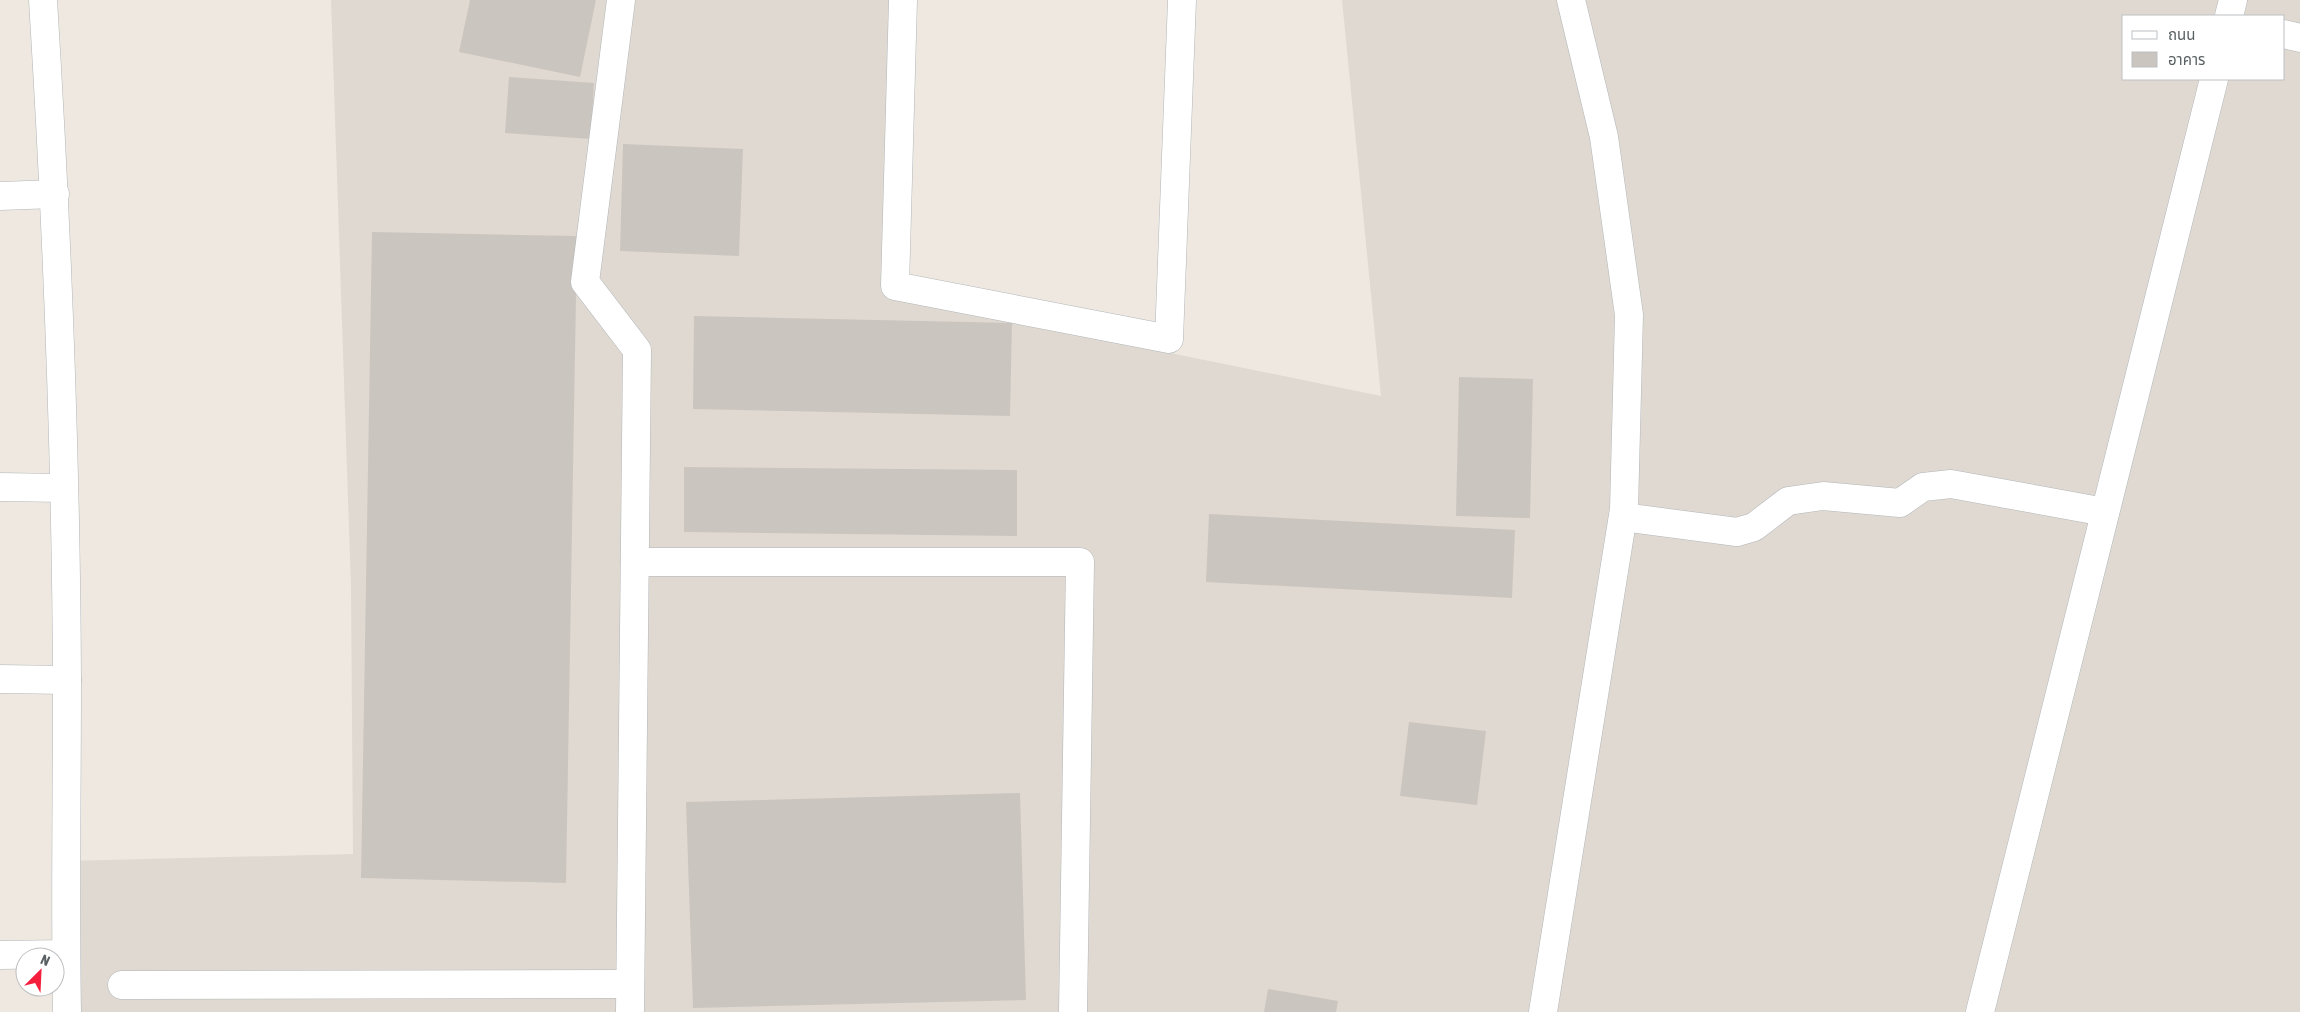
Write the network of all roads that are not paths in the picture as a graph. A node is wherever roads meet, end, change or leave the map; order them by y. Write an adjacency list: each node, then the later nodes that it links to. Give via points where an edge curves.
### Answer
1 (43, 0): 11 (street)
2 (621, 0): 17 (street, via 585,282 637,350)
3 (903, 0): 4 (street, via 895,286 1169,339)
4 (1182, 0)
5 (1571, 0): 16 (street, via 1604,137 1630,315)
6 (2233, 0): 7 (street)
7 (2229, 15)
8 (2285, 34): 9 (street)
9 (2300, 38)
10 (2214, 80): 15 (street)
11 (55, 194): 12 (street); 14 (street)
12 (0, 196)
13 (0, 487): 14 (street)
14 (63, 488): 19 (street)
15 (2105, 512): 16 (street, via 1951,484 1923,487 1900,503 1823,496 1788,501 1754,526 1738,532); 28 (street)
16 (1623, 517): 27 (street)
17 (635, 562): 22 (street); 26 (street, via 1080,562)
18 (0, 679): 19 (street)
19 (67, 680): 20 (street)
20 (66, 954): 21 (street); 24 (street)
21 (0, 955)
22 (630, 984): 23 (street); 25 (street)
23 (122, 985)
24 (67, 1012)
25 (630, 1012)
26 (1073, 1012)
27 (1543, 1012)
28 (1980, 1012)

